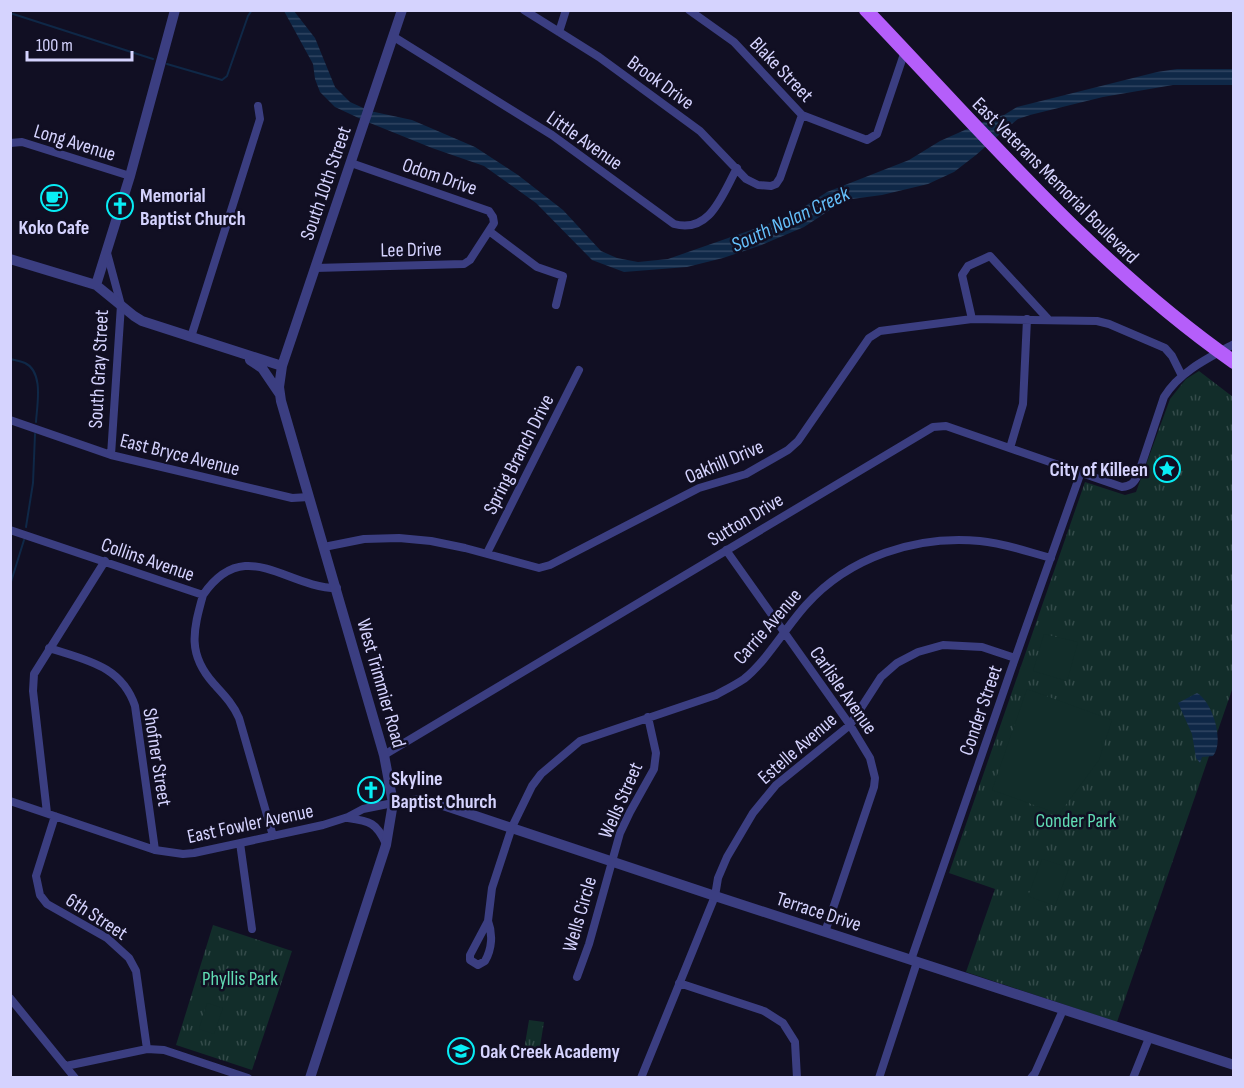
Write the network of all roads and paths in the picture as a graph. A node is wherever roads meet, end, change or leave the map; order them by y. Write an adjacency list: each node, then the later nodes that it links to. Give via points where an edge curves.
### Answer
1 (175, 10): 15 (street, South Gray Street)
2 (402, 10): 8 (street, South 10th Street)
3 (524, 10): 7 (street, Brook Drive)
4 (566, 10): 7 (street)
5 (689, 10): 11 (street, Blake Street, via 734,42)
6 (866, 10): 9 (main road, East Veterans Memorial Boulevard)
7 (559, 32): 14 (street, Brook Drive, via 700,131)
8 (394, 37): 13 (street, South 10th Street); 14 (street, Little Avenue, via 552,135 674,224 695,226 704,220)
9 (905, 51): 11 (street, Blake Street, via 877,134 867,140); 29 (main road, East Veterans Memorial Boulevard, via 1069,225 1131,282)
10 (258, 106): 26 (street, via 260,119)
11 (802, 115): 14 (street, Brook Drive, via 776,184 758,185)
12 (10, 143): 15 (street, Long Avenue, via 22,142)
13 (351, 163): 16 (street, Odom Drive, via 489,211 494,223); 19 (street, South 10th Street)
14 (737, 168)
15 (130, 176): 17 (street, South Gray Street)
16 (489, 231): 19 (street, Lee Drive, via 464,264); 22 (street, via 537,267 562,276)
17 (107, 251): 20 (street, South Gray Street); 21 (street, South Gray Street)
18 (10, 259): 20 (street)
19 (315, 268): 31 (street, South 10th Street)
20 (96, 285): 21 (street)
21 (121, 305): 26 (street, via 142,321); 37 (street, South Gray Street)
22 (556, 305)
23 (972, 319): 24 (street, Oakhill Drive); 25 (street, via 963,275 968,266 990,256); 43 (street, Oakhill Drive, via 874,333 798,441 746,474 699,488 550,565 539,568)
24 (1027, 319): 25 (street, Oakhill Drive); 36 (street, via 1023,404)
25 (1048, 319): 33 (street, Oakhill Drive, via 1097,321 1120,328 1166,348)
26 (191, 337): 28 (street)
27 (1233, 344): 29 (street)
28 (237, 352): 31 (street); 34 (street, via 262,369)
29 (1219, 352): 30 (main road, East Veterans Memorial Boulevard); 33 (street)
30 (1233, 362)
31 (282, 366): 34 (street, West Trimmier Road)
32 (579, 370): 43 (street, Spring Branch Drive)
33 (1182, 376): 38 (street, Sutton Drive, via 1164,397 1134,483 1122,487)
34 (280, 394): 39 (street, West Trimmier Road)
35 (10, 420): 37 (street, East Bryce Avenue)
36 (1010, 448): 38 (street, Sutton Drive); 42 (street, Sutton Drive, via 946,426 933,427)
37 (111, 455): 39 (street, East Bryce Avenue, via 292,498)
38 (1081, 472): 44 (street, Conder Street)
39 (309, 497): 41 (street, West Trimmier Road)
40 (10, 530): 45 (street, Collins Avenue)
41 (324, 547): 43 (street, Oakhill Drive, via 364,539 399,538); 46 (street, West Trimmier Road)
42 (726, 550): 48 (street, Carlisle Avenue); 53 (street, Sutton Drive)
43 (487, 553)
44 (1051, 558): 48 (street, Carrie Avenue, via 982,541 905,546 863,562 829,584); 50 (street, Conder Street)
45 (105, 561): 47 (street, Collins Avenue); 49 (street)
46 (337, 588): 47 (street, Collins Avenue, via 317,586 256,565 228,571); 53 (street, West Trimmier Road)
47 (203, 595): 59 (street, via 195,629 196,657 234,705)
48 (784, 632): 51 (street, Carrie Avenue, via 736,684 716,695); 52 (street, Carlisle Avenue)
49 (49, 648): 56 (street, via 33,681); 62 (street, Shofner Street, via 107,669 131,694)
50 (1015, 658): 52 (street, Estelle Avenue, via 963,645 943,645 918,652 881,677); 68 (street, Conder Street)
51 (648, 717): 58 (street, Carrie Avenue, via 587,738 566,752 532,786); 63 (street, Wells Street, via 655,745 654,769 630,812)
52 (850, 725): 64 (street, Estelle Avenue, via 776,785 753,813 727,857); 67 (street, Carlisle Avenue, via 870,758 875,778)
53 (384, 755): 55 (street, West Trimmier Road)
54 (10, 801): 56 (street, East Fowler Avenue)
55 (393, 803): 57 (street, East Fowler Avenue, via 363,809); 58 (street, Terrace Drive, via 434,802); 61 (street, West Trimmier Road)
56 (51, 815): 62 (street, East Fowler Avenue); 74 (street, 6th Street, via 36,876 40,895 47,904 107,938 129,958 136,971)
57 (348, 818): 59 (street, East Fowler Avenue); 61 (street, via 366,820 379,830)
58 (512, 827): 63 (street, Terrace Drive); 65 (street, Carrie Avenue, via 492,888)
59 (273, 836): 60 (street, East Fowler Avenue)
60 (240, 843): 62 (street, East Fowler Avenue, via 194,854); 66 (street)
61 (386, 844): 79 (street, West Trimmier Road)
62 (155, 850)
63 (612, 860): 64 (street, Terrace Drive); 69 (street, Wells Circle)
64 (715, 896): 67 (street, Terrace Drive); 70 (street, Estelle Avenue)
65 (488, 921)
66 (252, 929)
67 (825, 932): 68 (street, Terrace Drive)
68 (914, 961): 72 (street, Terrace Drive); 82 (street, Conder Street)
69 (577, 977)
70 (679, 983): 80 (street, Estelle Avenue); 81 (street, via 764,1011 783,1023 795,1042)
71 (10, 998): 76 (street)
72 (1063, 1010): 73 (street, Terrace Drive); 83 (street)
73 (1149, 1038): 75 (street, Terrace Drive); 84 (street)
74 (147, 1049): 76 (street); 78 (street, via 164,1050)
75 (1233, 1065)
76 (66, 1066): 77 (street)
77 (75, 1077)
78 (248, 1077)
79 (310, 1077)
80 (641, 1077)
81 (797, 1077)
82 (879, 1077)
83 (1031, 1077)
84 (1133, 1077)

